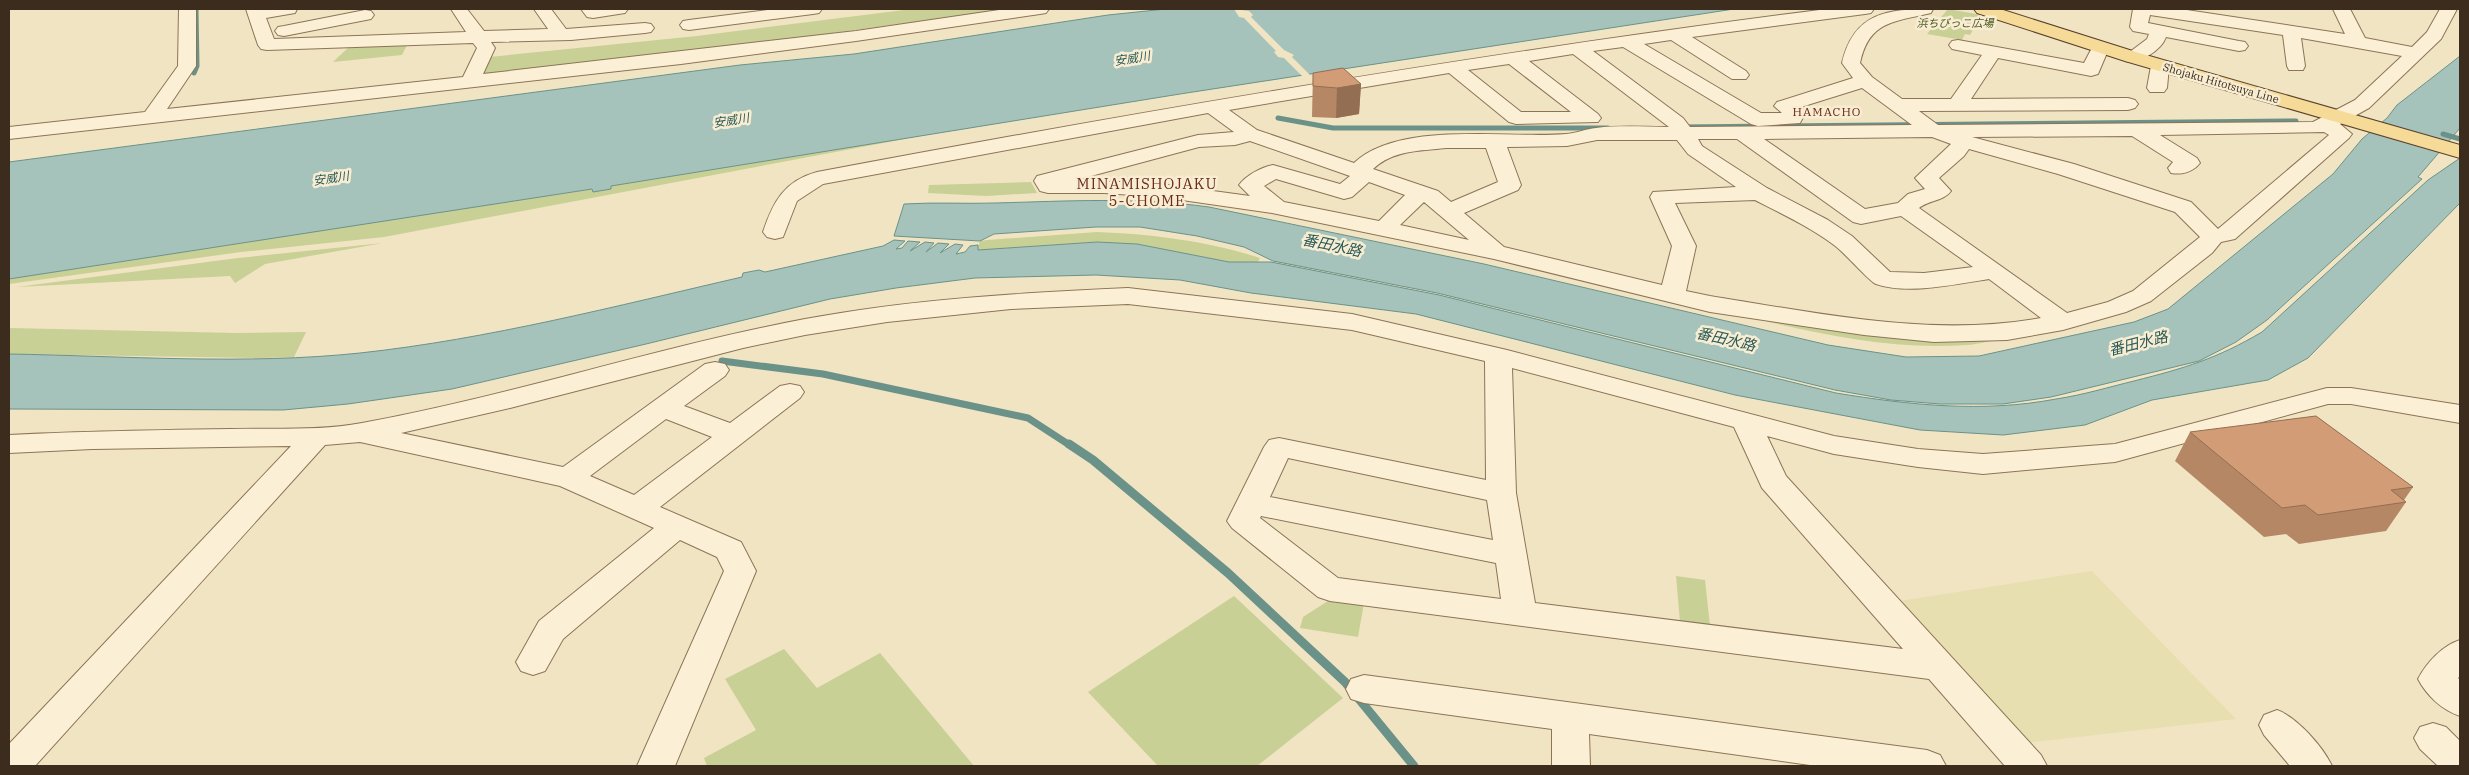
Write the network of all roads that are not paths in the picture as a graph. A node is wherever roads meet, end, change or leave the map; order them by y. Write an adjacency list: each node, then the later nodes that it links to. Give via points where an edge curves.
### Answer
1 (187, 9): 52 (street, via 188,66)
2 (290, 9): 18 (street)
3 (458, 9): 28 (street)
4 (542, 9): 25 (street)
5 (590, 9): 6 (street, via 593,13)
6 (619, 9)
7 (627, 9): 25 (street, via 645,28)
8 (812, 9): 20 (street)
9 (1040, 9): 45 (street, via 856,36)
10 (1866, 9): 26 (street)
11 (1925, 9): 44 (street, via 1887,17 1866,28 1853,48 1850,63)
12 (1983, 9): 35 (main road, Shojaku Hitotsuya Line)
13 (2142, 9): 24 (street, via 2139,27)
14 (2147, 9): 21 (street)
15 (2278, 9): 23 (street)
16 (2342, 9): 31 (street)
17 (2448, 9): 37 (street, via 2435,35)
18 (255, 12): 27 (street)
19 (364, 12): 27 (street); 29 (street)
20 (710, 12): 22 (street)
21 (2207, 13): 23 (street)
22 (689, 24)
23 (2288, 30): 31 (street); 41 (street)
24 (2159, 31): 33 (street); 38 (street, via 2154,42)
25 (560, 34): 28 (street)
26 (1674, 34): 30 (street); 43 (street)
27 (263, 35): 29 (street, via 267,45)
28 (480, 38): 29 (street); 45 (street, via 486,48)
29 (379, 41)
30 (1626, 41): 34 (street); 54 (street)
31 (2358, 42): 37 (street)
32 (1958, 45): 36 (street)
33 (2239, 46)
34 (1576, 48): 39 (street); 55 (street)
35 (2100, 48): 38 (main road, Shojaku Hitotsuya Line); 46 (street, via 2092,70)
36 (1993, 52): 46 (street); 50 (street)
37 (2416, 53): 53 (street, via 2362,104)
38 (2132, 57): 40 (main road, Shojaku Hitotsuya Line)
39 (1513, 58): 42 (street); 42 (street, via 1591,118 1516,118)
40 (2160, 66): 47 (street); 53 (main road, Shojaku Hitotsuya Line)
41 (2296, 66)
42 (1454, 68): 51 (street)
43 (1739, 75)
44 (1865, 81): 49 (street); 54 (street, via 1784,106 1796,112 1793,119)
45 (470, 82): 52 (street)
46 (2054, 85): 48 (street); 50 (street)
47 (2157, 88)
48 (2128, 104)
49 (1898, 105): 50 (street); 56 (street)
50 (1957, 105)
51 (1212, 107): 59 (street); 73 (street, via 817,178 794,190 784,204)
52 (152, 116): 58 (street)
53 (2332, 120): 57 (street, via 2317,128); 62 (main road, Shojaku Hitotsuya Line, via 2367,124); 74 (street, via 2342,134 2228,234)
54 (1750, 126): 55 (street); 56 (street); 70 (street, via 1861,217)
55 (1678, 127): 61 (street, via 1567,140); 67 (street, via 1695,150)
56 (1927, 127): 57 (street); 60 (street)
57 (2139, 130): 64 (street, via 2189,163)
58 (9, 133)
59 (1250, 134): 63 (street, via 1235,140 1198,142); 65 (street)
60 (1963, 141): 70 (street, via 1957,152 1926,178 1940,191 1916,199); 74 (street, via 2066,169 2183,207)
61 (1495, 142): 65 (street, via 1401,146 1373,157); 71 (street, via 1510,184)
62 (2460, 152)
63 (1155, 153): 68 (street); 68 (street, via 1045,181 1048,186 1100,184)
64 (2179, 168)
65 (1362, 173): 66 (street); 69 (street, via 1344,192 1272,171 1250,184)
66 (1420, 193): 71 (street, via 1430,196); 72 (street)
67 (1759, 193): 76 (street, via 1844,241 1882,278 1941,279); 77 (street, via 1661,197 1684,246)
68 (1199, 195): 69 (street)
69 (1278, 208): 75 (street)
70 (1906, 208): 76 (street)
71 (1449, 211): 75 (street)
72 (1388, 224)
73 (775, 232)
74 (2213, 237): 78 (street, via 2204,248 2142,296 2117,307)
75 (1494, 252): 77 (street)
76 (1994, 271): 78 (street)
77 (1672, 296): 78 (street, via 1864,327 1934,334 2006,332)
78 (2063, 322)
79 (1498, 356): 84 (street); 85 (street, via 1352,322 1128,296 1011,301 887,314 805,327 741,340 510,400); 90 (street)
80 (715, 370): 82 (street)
81 (790, 392): 86 (street)
82 (663, 408): 86 (street); 89 (street)
83 (2460, 414): 84 (street, via 2351,396 2327,396 2115,453 1984,464 1834,445)
84 (1746, 423): 98 (street, via 1773,481)
85 (359, 433): 87 (street); 89 (street)
86 (734, 434): 92 (street)
87 (316, 437): 88 (street); 105 (street)
88 (9, 444)
89 (568, 478): 92 (street)
90 (1501, 493): 91 (street, via 1280,447); 94 (street)
91 (1252, 504): 94 (street); 95 (street, via 1243,521 1330,589)
92 (637, 508): 93 (street)
93 (677, 526): 97 (street, via 551,630); 106 (street, via 730,550 740,572)
94 (1511, 555): 95 (street)
95 (1520, 614): 98 (street)
96 (2460, 653): 100 (street, via 2436,679)
97 (533, 662)
98 (1939, 667): 109 (street)
99 (1364, 689): 101 (street)
100 (2460, 702)
101 (1570, 718): 107 (street); 108 (street)
102 (2277, 725): 110 (street)
103 (2433, 738): 104 (street)
104 (2460, 764)
105 (12, 766)
106 (656, 766)
107 (1571, 766)
108 (1927, 766)
109 (2028, 766)
110 (2313, 766)

